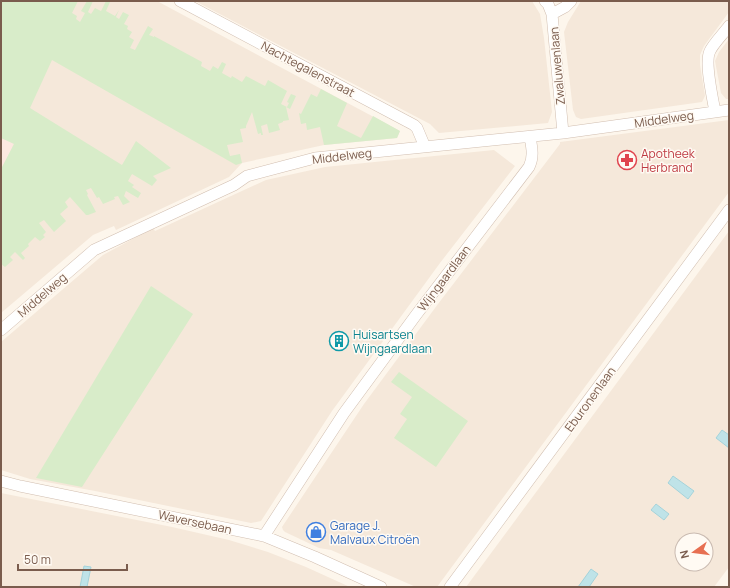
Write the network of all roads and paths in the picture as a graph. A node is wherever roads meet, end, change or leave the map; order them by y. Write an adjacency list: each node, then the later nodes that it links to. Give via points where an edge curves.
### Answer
1 (180, 1): 10 (street, Nachtegalenstraat, via 414,125)
2 (545, 1): 4 (street, Zwaluwenlaan)
3 (571, 1): 4 (street)
4 (552, 14): 8 (street, Zwaluwenlaan)
5 (729, 26): 7 (street, via 710,51 708,59)
6 (729, 110): 7 (street, Middelweg)
7 (715, 112): 8 (street, Middelweg)
8 (563, 133): 9 (street, Middelweg)
9 (530, 137): 10 (street, Middelweg); 14 (street, Wijngaardlaan, via 532,161 529,167 344,414)
10 (425, 147): 12 (street, Middelweg, via 315,158 247,176 234,185 94,250)
11 (729, 210): 16 (street, Eburonenlaan)
12 (1, 330)
13 (1, 482): 14 (street, Waversebaan)
14 (264, 536): 15 (street, Waversebaan)
15 (381, 587)
16 (450, 587)

